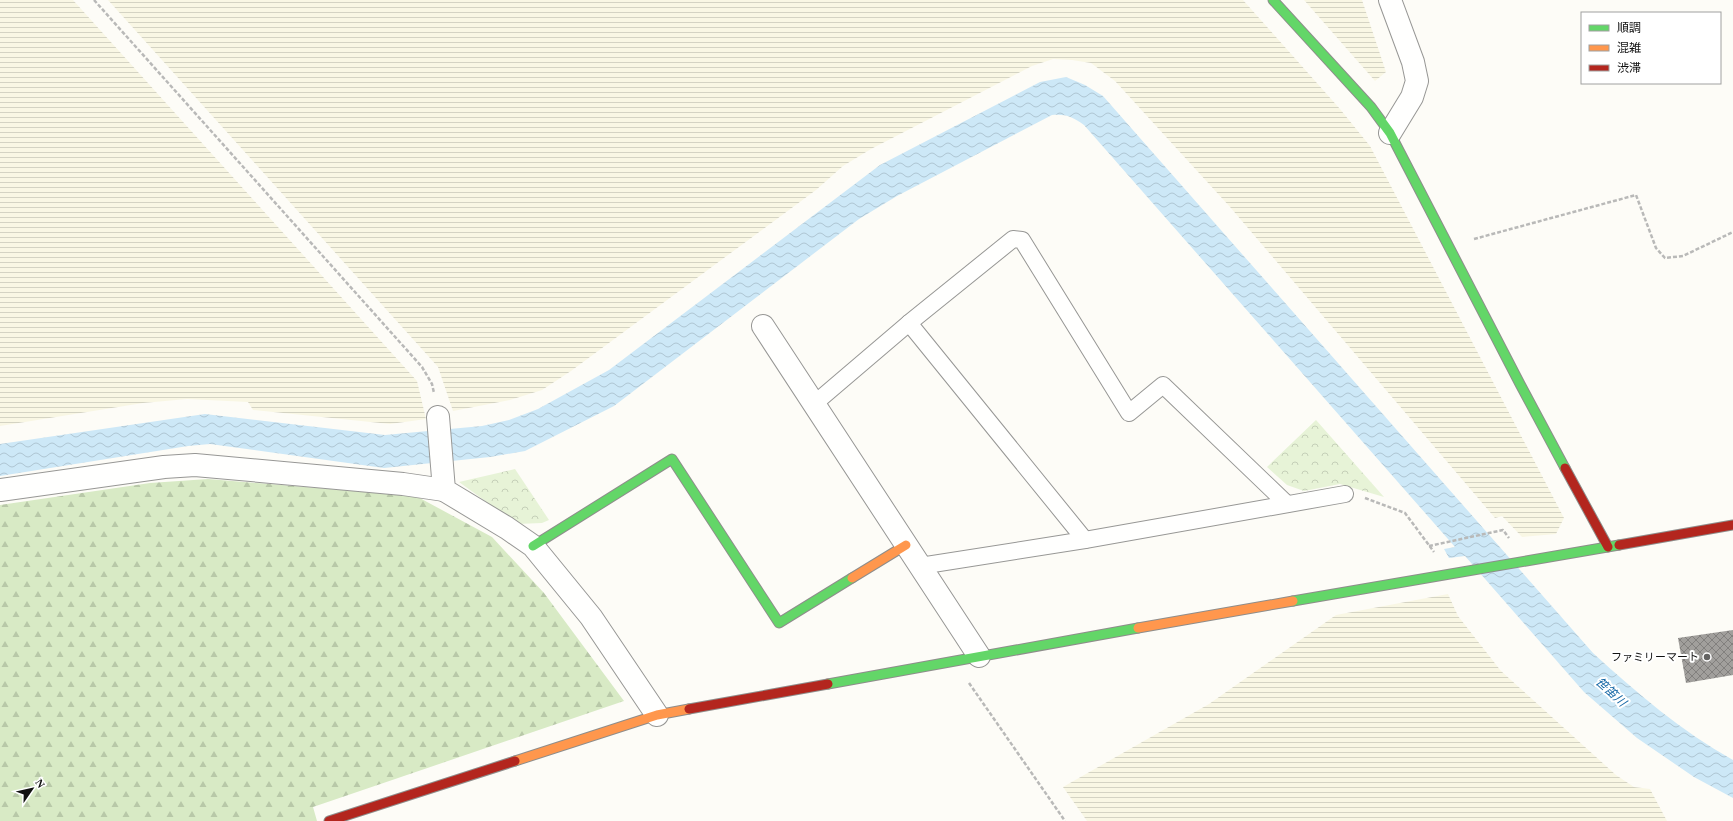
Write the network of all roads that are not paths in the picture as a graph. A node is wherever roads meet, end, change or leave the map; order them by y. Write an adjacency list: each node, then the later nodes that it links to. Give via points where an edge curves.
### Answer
1 (1273, 0): 3 (street, via 1370,107)
2 (1390, 0): 3 (street, via 1413,62 1417,81 1412,96)
3 (1390, 133): 16 (street)
4 (909, 324): 6 (lane); 11 (lane, via 1013,239 1022,240 1129,413 1163,385); 13 (lane)
5 (763, 326): 6 (street)
6 (814, 404): 14 (street)
7 (438, 418): 8 (street)
8 (443, 481): 9 (street, via 403,484 194,465); 15 (street)
9 (0, 490)
10 (1345, 494): 11 (lane)
11 (1287, 504): 13 (lane)
12 (1733, 525): 16 (street)
13 (1085, 540): 17 (lane)
14 (906, 545): 15 (street, via 779,623 672,459); 17 (street)
15 (533, 546): 19 (street, via 591,617)
16 (1608, 547): 18 (street)
17 (920, 566): 18 (street)
18 (979, 656): 19 (street)
19 (657, 715): 20 (street)
20 (329, 821)

